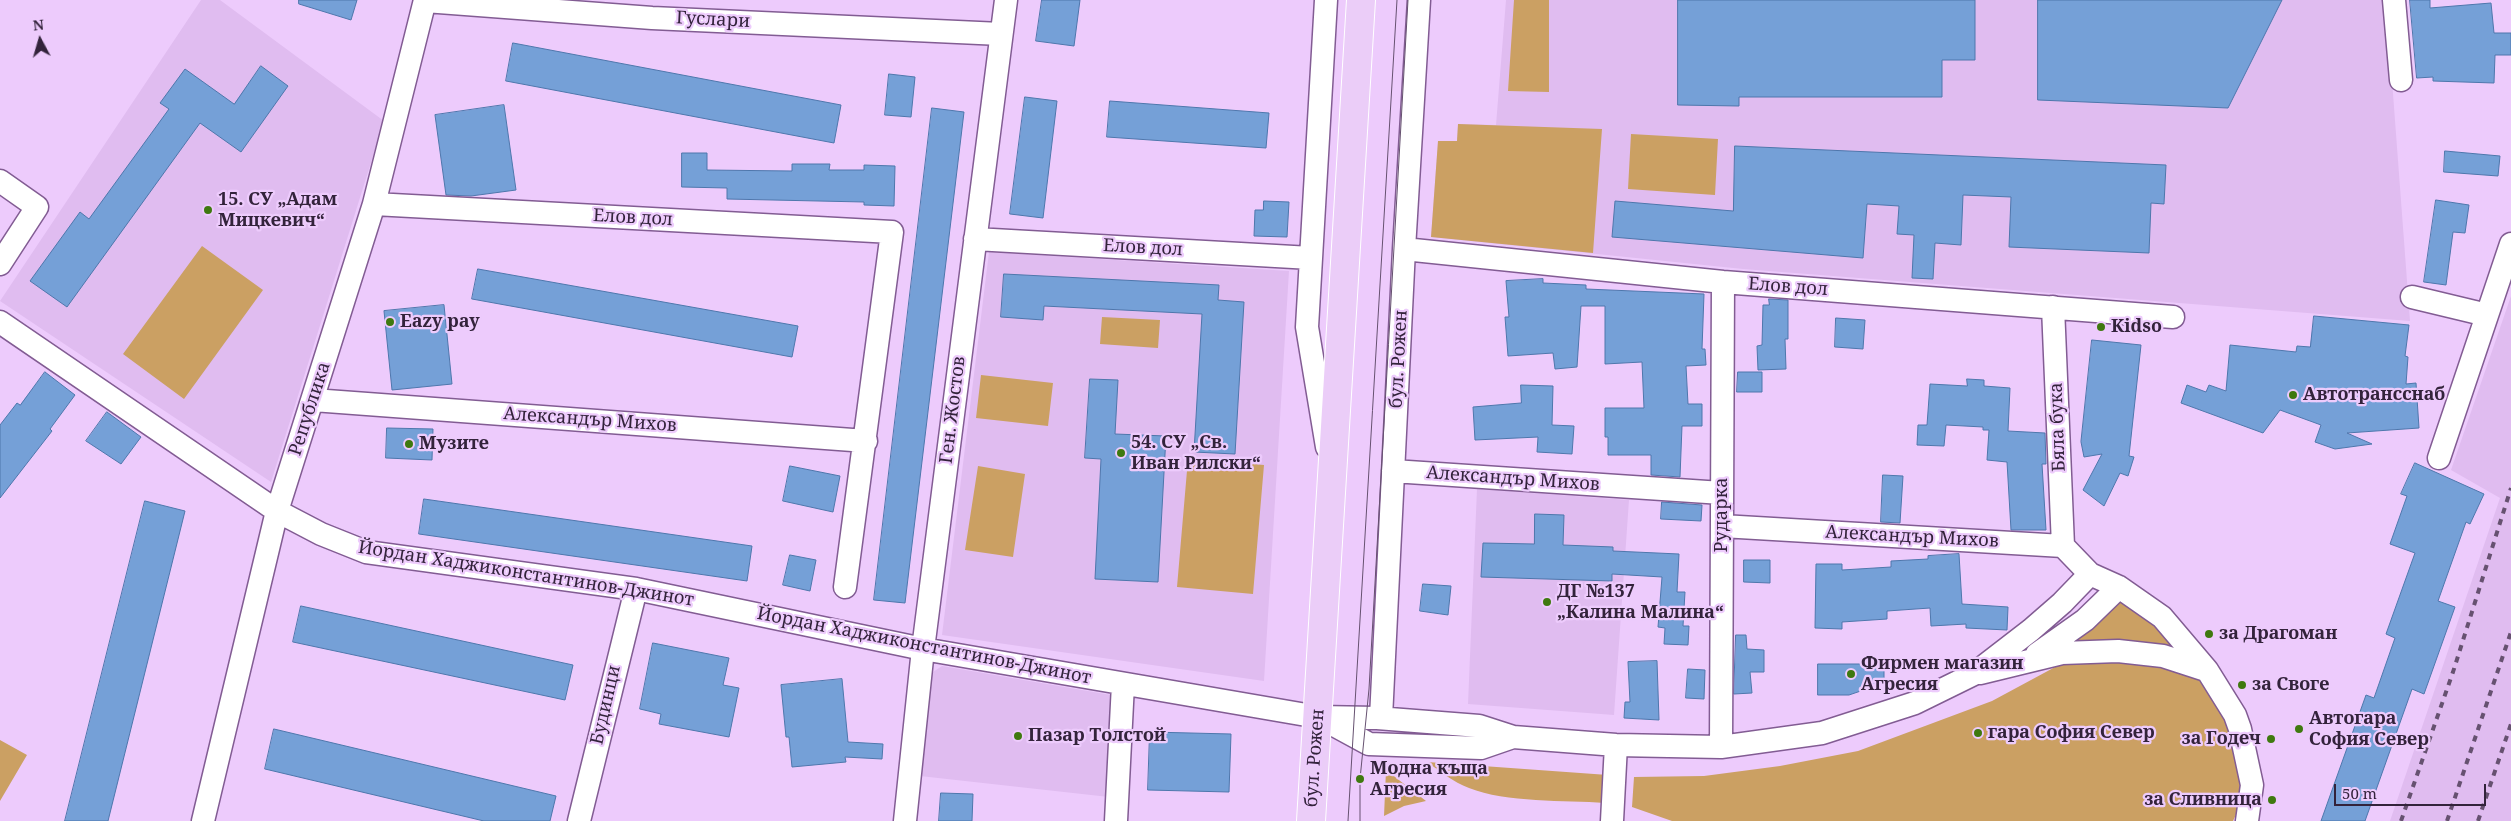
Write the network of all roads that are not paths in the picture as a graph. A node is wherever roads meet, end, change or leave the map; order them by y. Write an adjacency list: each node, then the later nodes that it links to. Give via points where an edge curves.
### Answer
1 (1006, 0): 7 (street, Ген. Жостов)
2 (1326, 0): 14 (street, бул. Рожен)
3 (1361, 0): 26 (main road, бул. Рожен)
4 (1419, 0): 13 (street, бул. Рожен)
5 (2394, 0): 8 (street)
6 (425, 1): 7 (street, Гуслари, via 652,18); 10 (street, Република)
7 (1001, 34): 11 (street, Ген. Жостов)
8 (2400, 80)
9 (0, 181): 15 (street, via 36,207)
10 (374, 204): 22 (street, Република); 23 (street, Елов дол, via 892,232)
11 (975, 239): 14 (street, Елов дол); 35 (street, Ген. Жостов)
12 (2511, 244): 19 (street)
13 (1404, 249): 16 (street, Елов дол); 25 (street, бул. Рожен)
14 (1311, 258): 26 (street, бул. Рожен, via 1308,327)
15 (0, 264)
16 (1723, 282): 18 (street, Елов дол); 27 (street, Рударка)
17 (2412, 297): 19 (street)
18 (2053, 307): 20 (street, Елов дол); 30 (street, Бяла бука)
19 (2487, 315): 24 (street)
20 (2172, 317)
21 (0, 322): 28 (street, Йордан Хаджиконстантинов-Джинот)
22 (313, 400): 23 (street, Александър Михов); 28 (street, Република)
23 (866, 441): 32 (street)
24 (2439, 458)
25 (1393, 471): 27 (street, Александър Михов); 41 (street, бул. Рожен)
26 (1332, 485): 40 (main road, бул. Рожен)
27 (1722, 493): 29 (street, Рударка)
28 (277, 511): 34 (street, Йордан Хаджиконстантинов-Джинот, via 366,552); 45 (street, Република)
29 (1722, 526): 30 (street, Александър Михов); 44 (street, Рударка)
30 (2063, 546): 31 (street)
31 (2090, 574): 33 (street); 38 (street, via 2031,630)
32 (846, 587)
33 (2118, 587): 36 (street, via 2085,620); 37 (street, via 2162,617)
34 (636, 589): 35 (street, Йордан Хаджиконстантинов-Джинот); 46 (street, Будинци)
35 (923, 649): 39 (street, Йордан Хаджиконстантинов-Джинот); 47 (street, Ген. Жостов)
36 (2018, 664): 37 (street, via 2062,653 2118,651 2163,656); 38 (street)
37 (2207, 670): 51 (street, via 2240,729 2252,784)
38 (1974, 674): 44 (street, via 1915,704 1822,732)
39 (1123, 684): 40 (street, Йордан Хаджиконстантинов-Джинот); 48 (street)
40 (1318, 717): 41 (street); 42 (street, via 1368,744 1481,748); 49 (main road, бул. Рожен)
41 (1381, 718): 42 (street, via 1479,726)
42 (1513, 737): 43 (street)
43 (1616, 746): 44 (street); 50 (street)
44 (1721, 747)
45 (203, 821)
46 (579, 821)
47 (905, 821)
48 (1116, 821)
49 (1311, 821)
50 (1612, 821)
51 (2247, 821)

